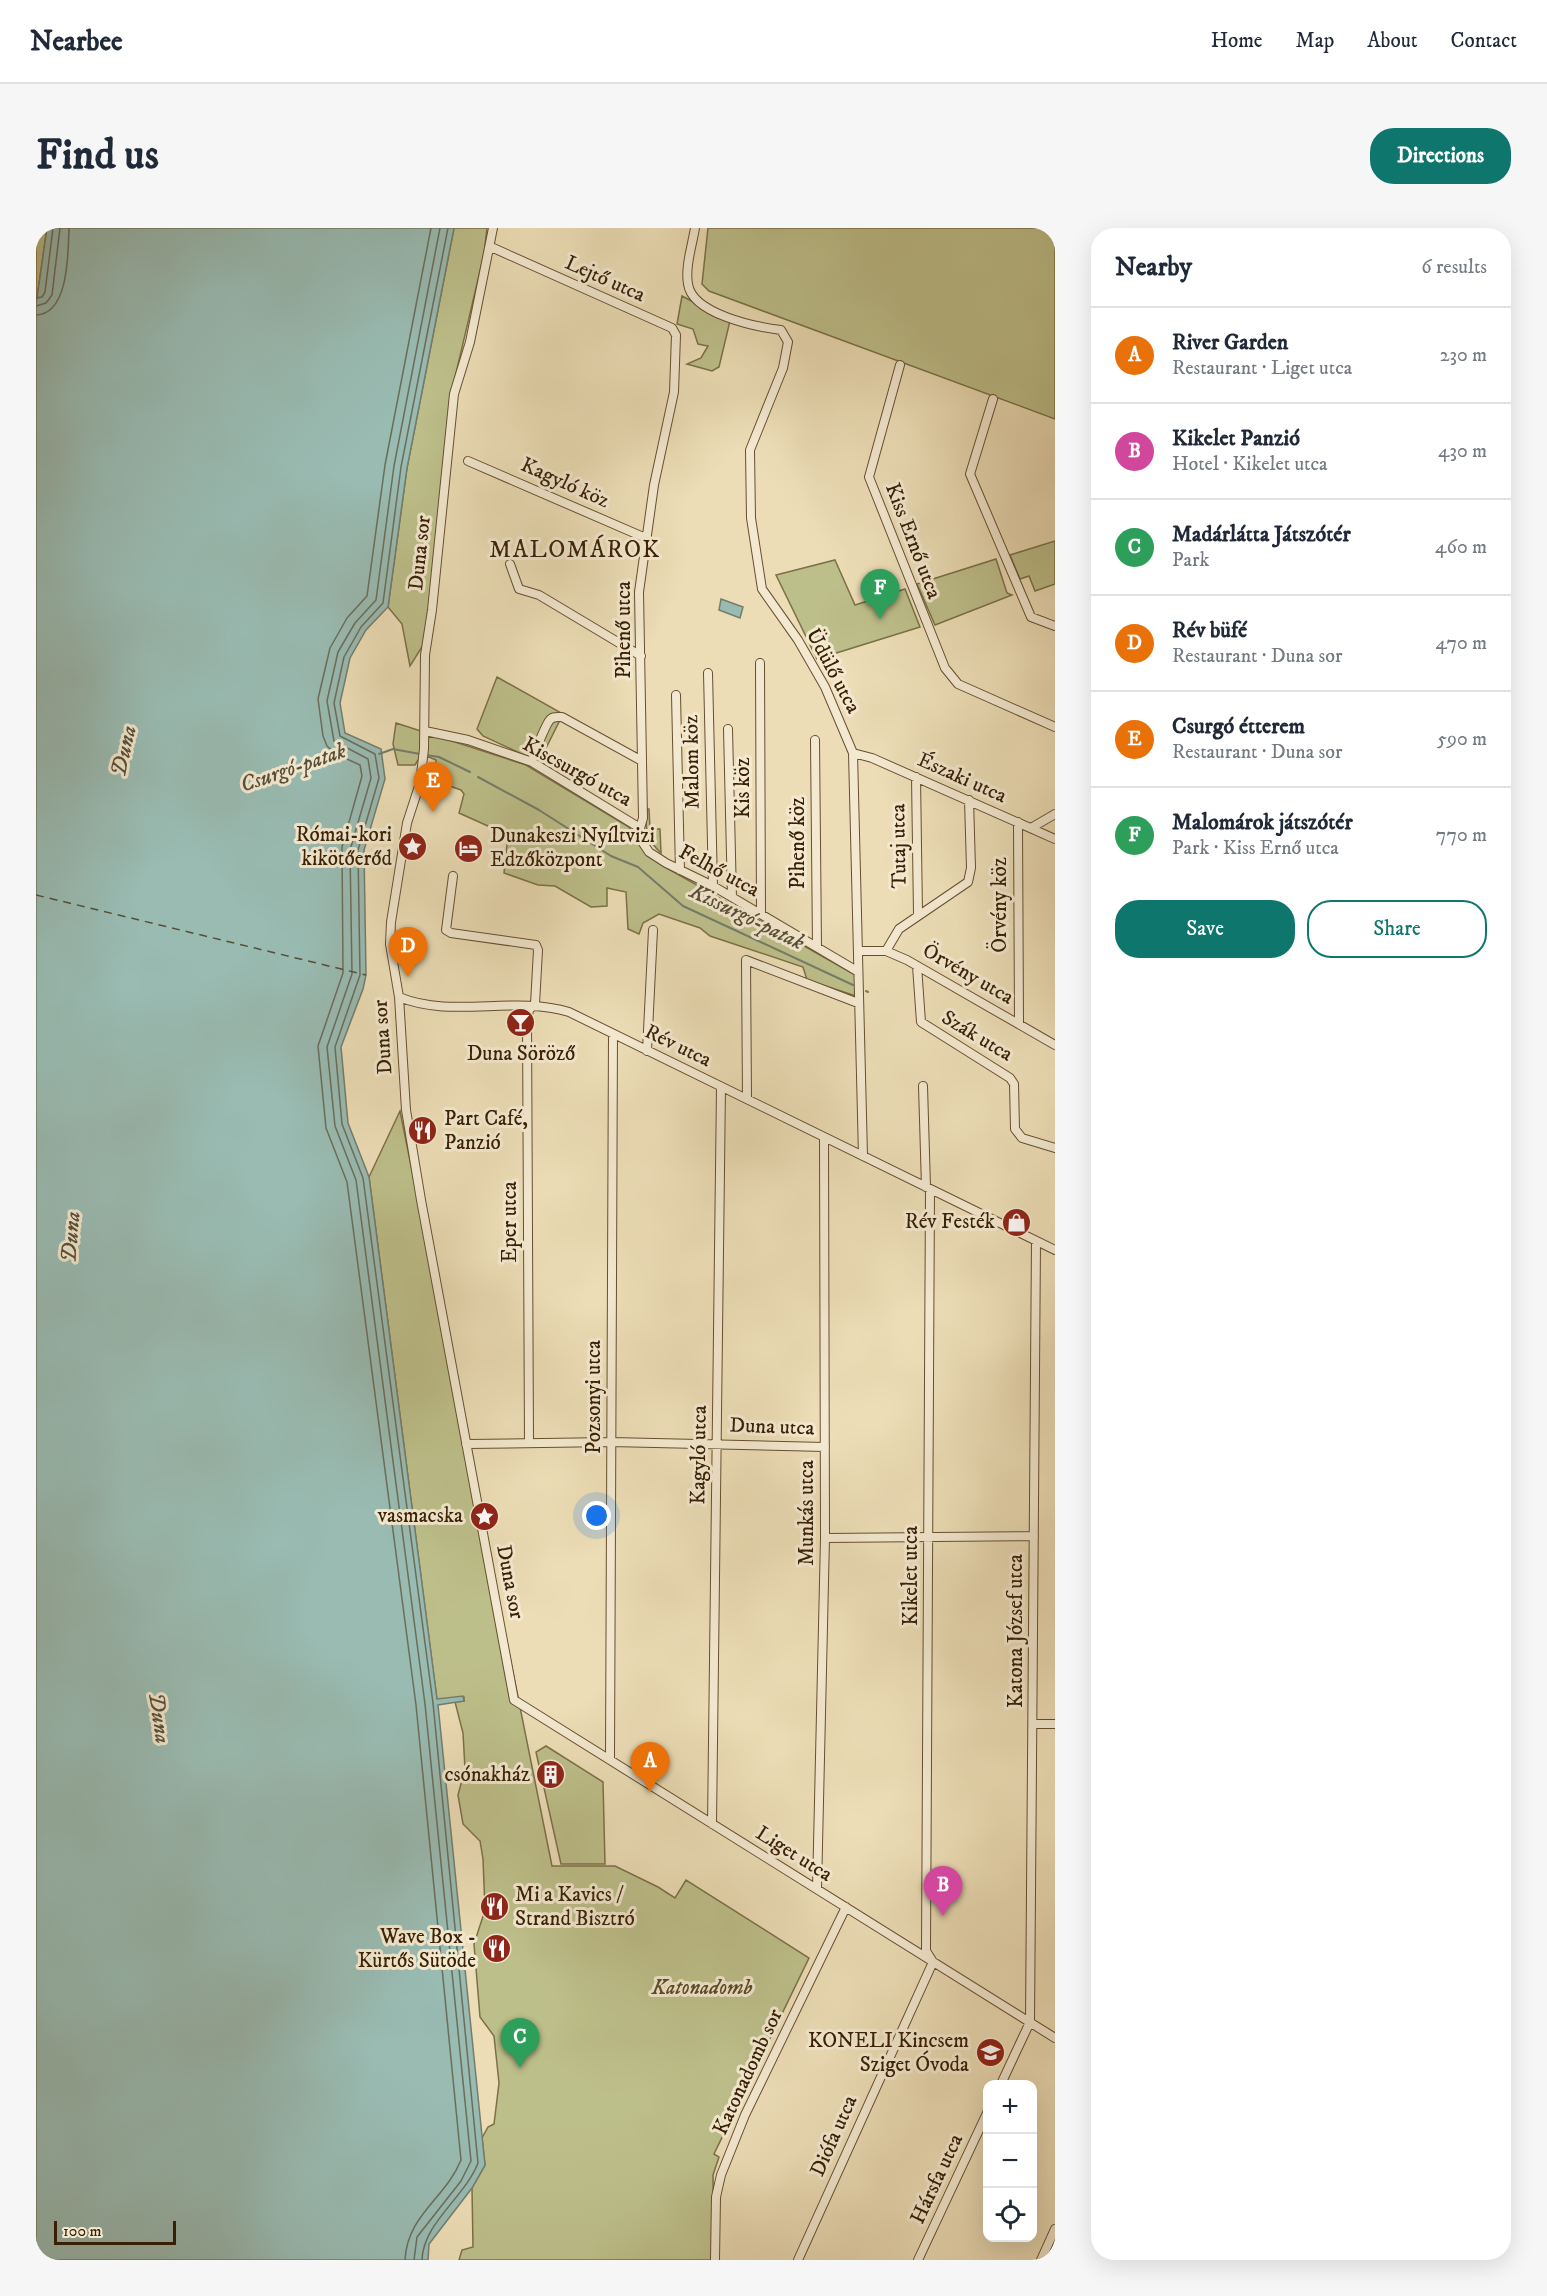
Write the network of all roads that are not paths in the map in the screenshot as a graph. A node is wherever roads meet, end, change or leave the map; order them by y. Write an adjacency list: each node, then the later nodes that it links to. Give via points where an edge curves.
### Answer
1 (493, 228): 3 (street, Duna sor)
2 (694, 228): 19 (street, Üdülő utca, via 688,284 693,297 738,322 781,330 786,335 783,368 750,450 751,518 760,580 825,687)
3 (491, 247): 4 (street, Lejtő utca); 17 (street, Duna sor, via 454,394 425,655)
4 (672, 328): 8 (street, Pihenő utca, via 676,335 674,392 654,485)
5 (900, 365): 15 (street, Kiss Ernő utca, via 869,477 927,626 945,668 958,684)
6 (993, 399): 10 (street, via 970,474 1031,617)
7 (468, 460): 8 (street, Kagyló köz)
8 (648, 539): 11 (street, Pihenő utca, via 639,592)
9 (510, 564): 11 (street, via 519,589 539,595)
10 (1055, 626)
11 (641, 656): 20 (street, Pihenő utca)
12 (760, 663): 33 (street, Kis köz)
13 (708, 673): 31 (street, Malom köz)
14 (676, 695): 29 (street)
15 (1055, 727)
16 (728, 729): 32 (street)
17 (425, 730): 21 (street, Kiscsurgó utca, via 488,745); 41 (street, Duna sor, via 420,783 407,823 391,922 392,966)
18 (815, 740): 36 (street, Pihenő köz)
19 (854, 753): 22 (street, Északi utca); 37 (street, Üdülő utca)
20 (642, 761): 21 (street, via 562,717 555,717 549,721); 26 (street, Pihenő utca)
21 (532, 762): 26 (street, Kiscsurgó utca)
22 (916, 777): 23 (street, Északi utca); 34 (street, Tutaj utca)
23 (969, 800): 25 (street, Északi utca); 34 (street, via 968,882)
24 (1055, 814): 27 (street)
25 (1018, 822): 27 (street, Északi utca); 44 (street, Örvény köz)
26 (640, 828): 29 (street, Felhő utca, via 649,852)
27 (1031, 828): 28 (street, Északi utca)
28 (1055, 839)
29 (680, 870): 31 (street, Felhő utca)
30 (453, 876): 43 (street, Eper utca, via 446,930 536,945)
31 (713, 886): 32 (street, Felhő utca)
32 (732, 897): 33 (street, Felhő utca)
33 (761, 914): 36 (street, Felhő utca)
34 (918, 914): 38 (street, via 899,929)
35 (653, 930): 47 (street)
36 (817, 947): 40 (street, Felhő utca)
37 (858, 951): 38 (street, Örvény utca); 40 (street, Üdülő utca)
38 (886, 951): 39 (street, Örvény utca)
39 (917, 966): 44 (street, Örvény utca); 52 (street, Szák utca, via 921,1022 1010,1078 1014,1084 1015,1129 1022,1138)
40 (857, 971): 42 (street, Üdülő utca)
41 (399, 997): 43 (street, Rév utca, via 428,1006); 60 (street, Duna sor, via 406,1110)
42 (858, 1003): 50 (street, via 746,960); 53 (street, Üdülő utca)
43 (535, 1004): 45 (street, Rév utca, via 569,1012); 58 (street, Eper utca, via 526,1020)
44 (1018, 1024): 46 (street, Örvény utca)
45 (613, 1034): 47 (street, Rév utca); 57 (street, Pozsonyi utca)
46 (1055, 1045)
47 (647, 1051): 49 (street, Rév utca)
48 (923, 1086): 54 (street)
49 (721, 1087): 50 (street, Rév utca); 59 (street, Kagyló utca)
50 (747, 1100): 51 (street, Rév utca)
51 (824, 1137): 53 (street, Rév utca); 61 (street, Munkás utca)
52 (1055, 1148)
53 (863, 1156): 54 (street, Rév utca)
54 (928, 1188): 55 (street, Rév utca); 64 (street, Kikelet utca)
55 (1036, 1240): 56 (street, Rév utca); 62 (street, Katona József utca)
56 (1055, 1250)
57 (611, 1442): 58 (street, Duna utca); 59 (street, Duna utca); 68 (street, Pozsonyi utca)
58 (529, 1443): 60 (street, Duna utca)
59 (718, 1443): 61 (street, Duna utca); 69 (street, Kagyló utca)
60 (466, 1444): 65 (street, Duna sor)
61 (825, 1447): 63 (street, Munkás utca)
62 (1034, 1536): 64 (street); 66 (street, Katona József utca)
63 (825, 1538): 64 (street); 70 (street, Munkás utca)
64 (930, 1538): 72 (street, Kikelet utca, via 926,1951)
65 (514, 1700): 68 (street, Liget utca)
66 (1034, 1724): 67 (street); 73 (street, Katona József utca)
67 (1055, 1724)
68 (610, 1760): 69 (street, Liget utca)
69 (712, 1824): 70 (street, Liget utca)
70 (817, 1889): 71 (street, Liget utca)
71 (846, 1907): 72 (street, Liget utca); 78 (street, Katonadomb sor, via 721,2175 716,2197)
72 (933, 1962): 73 (street, Liget utca); 79 (street, Diófa utca)
73 (1030, 2022): 74 (street, Liget utca); 75 (street)
74 (1055, 2038)
75 (1003, 2080)
76 (983, 2122): 80 (street, Hársfa utca)
77 (1055, 2229): 81 (street)
78 (715, 2260)
79 (798, 2260)
80 (918, 2260)
81 (1041, 2260)

